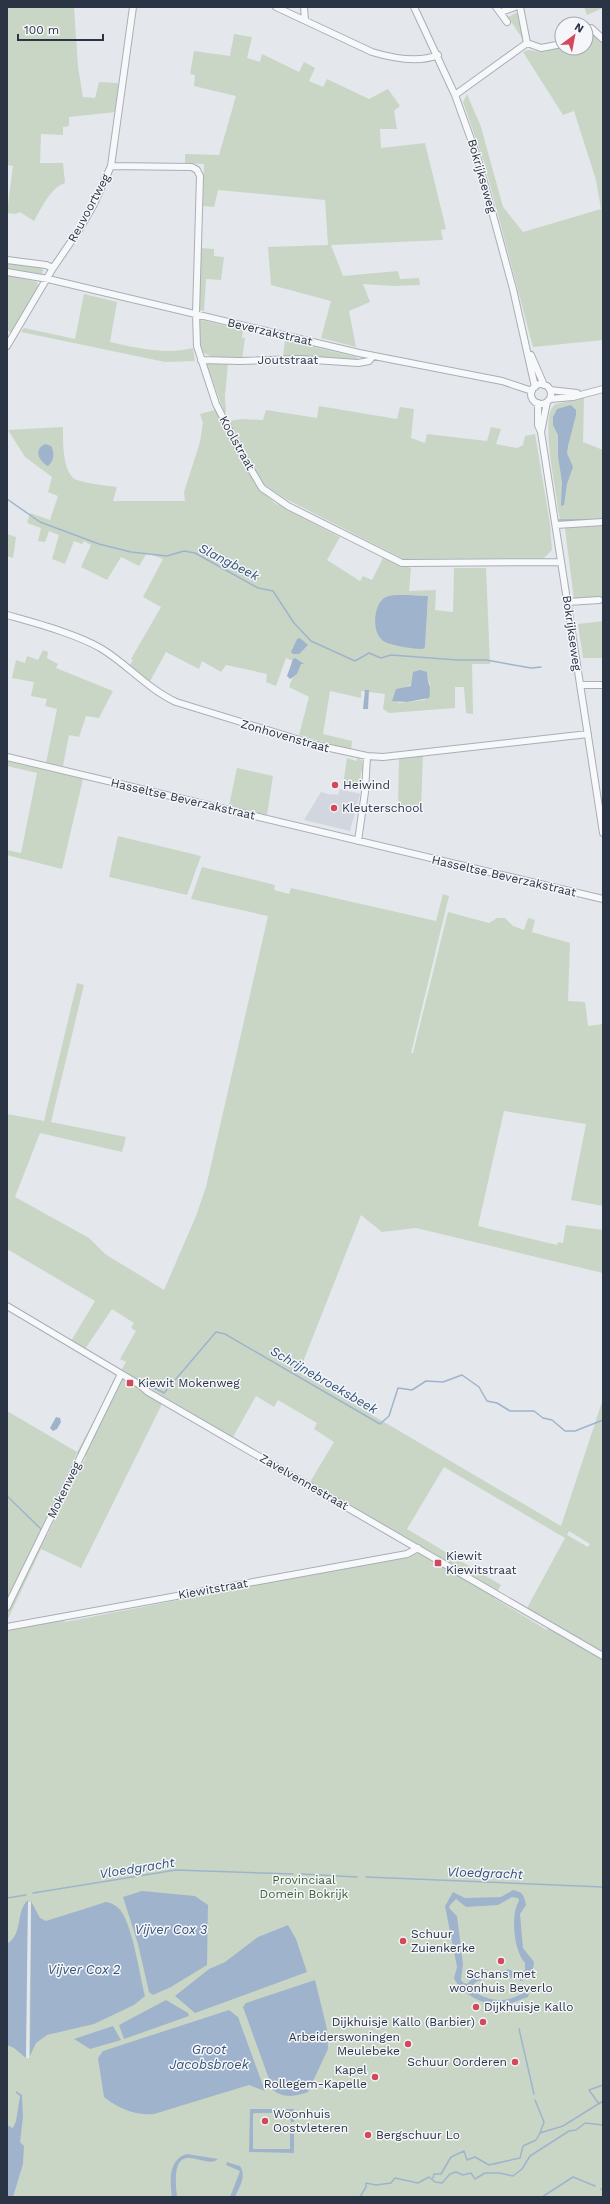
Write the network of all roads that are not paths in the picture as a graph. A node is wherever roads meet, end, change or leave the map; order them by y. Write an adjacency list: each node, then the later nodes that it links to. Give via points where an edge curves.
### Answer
1 (133, 7): 17 (street, Reuvoortweg)
2 (276, 7): 9 (street)
3 (304, 7): 9 (street)
4 (414, 7): 15 (street, Bokrijkseweg)
5 (496, 7): 8 (street)
6 (515, 7): 8 (street)
7 (520, 7): 13 (street)
8 (501, 12): 10 (street)
9 (305, 20): 15 (street, via 360,48 382,55 424,59)
10 (507, 22)
11 (594, 30): 12 (street)
12 (603, 39)
13 (527, 43): 14 (street, via 541,48); 16 (street)
14 (554, 46)
15 (438, 55): 16 (street, Bokrijkseweg)
16 (455, 95): 24 (street, Bokrijkseweg, via 477,156)
17 (111, 166): 19 (street, Reuvoortweg, via 93,206); 22 (street, Koolstraat, via 192,167 197,170 200,176)
18 (7, 260): 19 (street)
19 (53, 268): 21 (street, Reuvoortweg)
20 (7, 272): 21 (street, Beverzakstraat)
21 (48, 279): 22 (street, Beverzakstraat); 23 (street, Reuvoortweg)
22 (196, 314): 25 (street, Beverzakstraat); 26 (street, Koolstraat, via 197,346)
23 (7, 346)
24 (528, 352): 27 (street, Bokrijkseweg); 28 (street, Bokrijkseweg)
25 (373, 356): 26 (street, Joutstraat, via 370,361 358,363 300,359); 28 (street, Beverzakstraat)
26 (201, 360): 37 (street, Koolstraat, via 216,404 262,488 288,506 402,563)
27 (544, 385): 28 (street); 30 (street, Bokrijkseweg)
28 (534, 389): 33 (street, Bokrijkseweg, via 532,397)
29 (603, 389): 31 (street)
30 (550, 390): 31 (street); 32 (street, Bokrijkseweg)
31 (583, 394): 32 (street)
32 (548, 401): 33 (street); 34 (street, Bokrijkseweg)
33 (538, 403): 34 (street, Bokrijkseweg, via 538,425)
34 (541, 432): 36 (street, Bokrijkseweg)
35 (603, 522): 36 (street)
36 (556, 525): 37 (street, Bokrijkseweg)
37 (561, 562): 39 (street, Bokrijkseweg)
38 (599, 600): 39 (street)
39 (568, 602): 42 (street, Bokrijkseweg)
40 (7, 615): 44 (street, Zonhovenstraat, via 102,649 155,691 176,702 316,745)
41 (603, 684): 42 (street)
42 (580, 685): 43 (street, Bokrijkseweg)
43 (588, 734): 44 (street, Zonhovenstraat, via 383,757); 46 (street, Bokrijkseweg)
44 (367, 756): 47 (street)
45 (7, 757): 47 (street, Hasseltse Beverzakstraat)
46 (603, 834)
47 (358, 841): 48 (street, Hasseltse Beverzakstraat)
48 (603, 899)
49 (7, 1306): 50 (street, Zavelvennestraat)
50 (121, 1374): 51 (street, Zavelvennestraat); 52 (street, Mokenweg)
51 (418, 1548): 53 (street, Kiewitstraat, via 407,1554); 54 (street, Zavelvennestraat)
52 (7, 1607)
53 (7, 1627)
54 (603, 1656)

